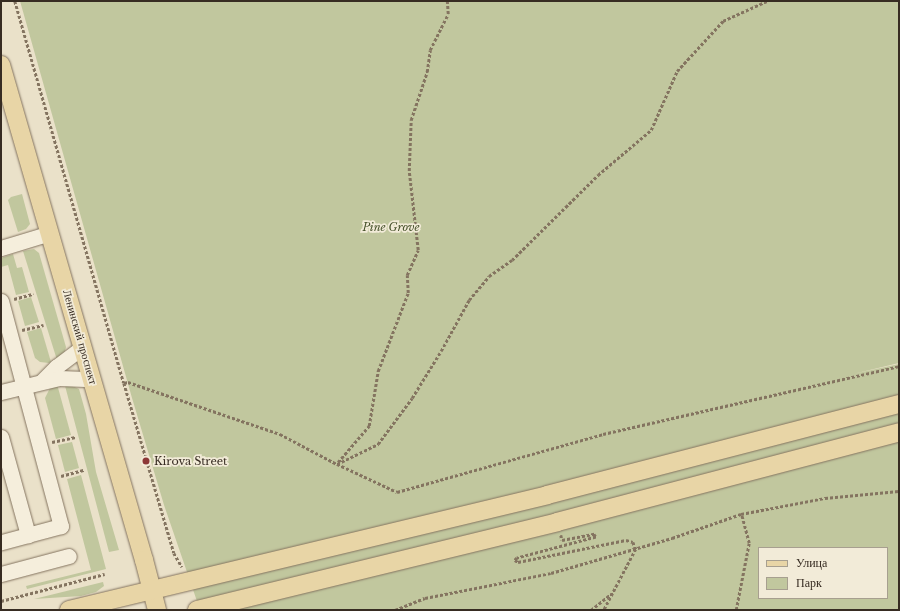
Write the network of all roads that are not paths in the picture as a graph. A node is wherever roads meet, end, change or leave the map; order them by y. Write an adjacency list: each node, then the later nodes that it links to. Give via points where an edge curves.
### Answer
1 (1, 65): 2 (main road, Ленинский проспект)
2 (50, 233): 3 (lane); 5 (main road, Ленинский проспект)
3 (1, 248)
4 (1, 302): 8 (lane)
5 (83, 347): 6 (main road, Ленинский проспект); 7 (lane)
6 (92, 379): 7 (lane, via 59,378); 17 (main road, Ленинский проспект)
7 (41, 382): 8 (lane)
8 (24, 386): 9 (lane); 13 (lane, via 61,526)
9 (1, 392)
10 (899, 404): 17 (main road, via 547,495)
11 (899, 432): 20 (main road, via 557,522)
12 (1, 437): 13 (lane)
13 (28, 535): 14 (lane)
14 (1, 542)
15 (69, 556): 16 (lane)
16 (1, 574)
17 (151, 589): 18 (main road); 19 (main road, Ленинский проспект)
18 (69, 610)
19 (157, 610)
20 (197, 610)

